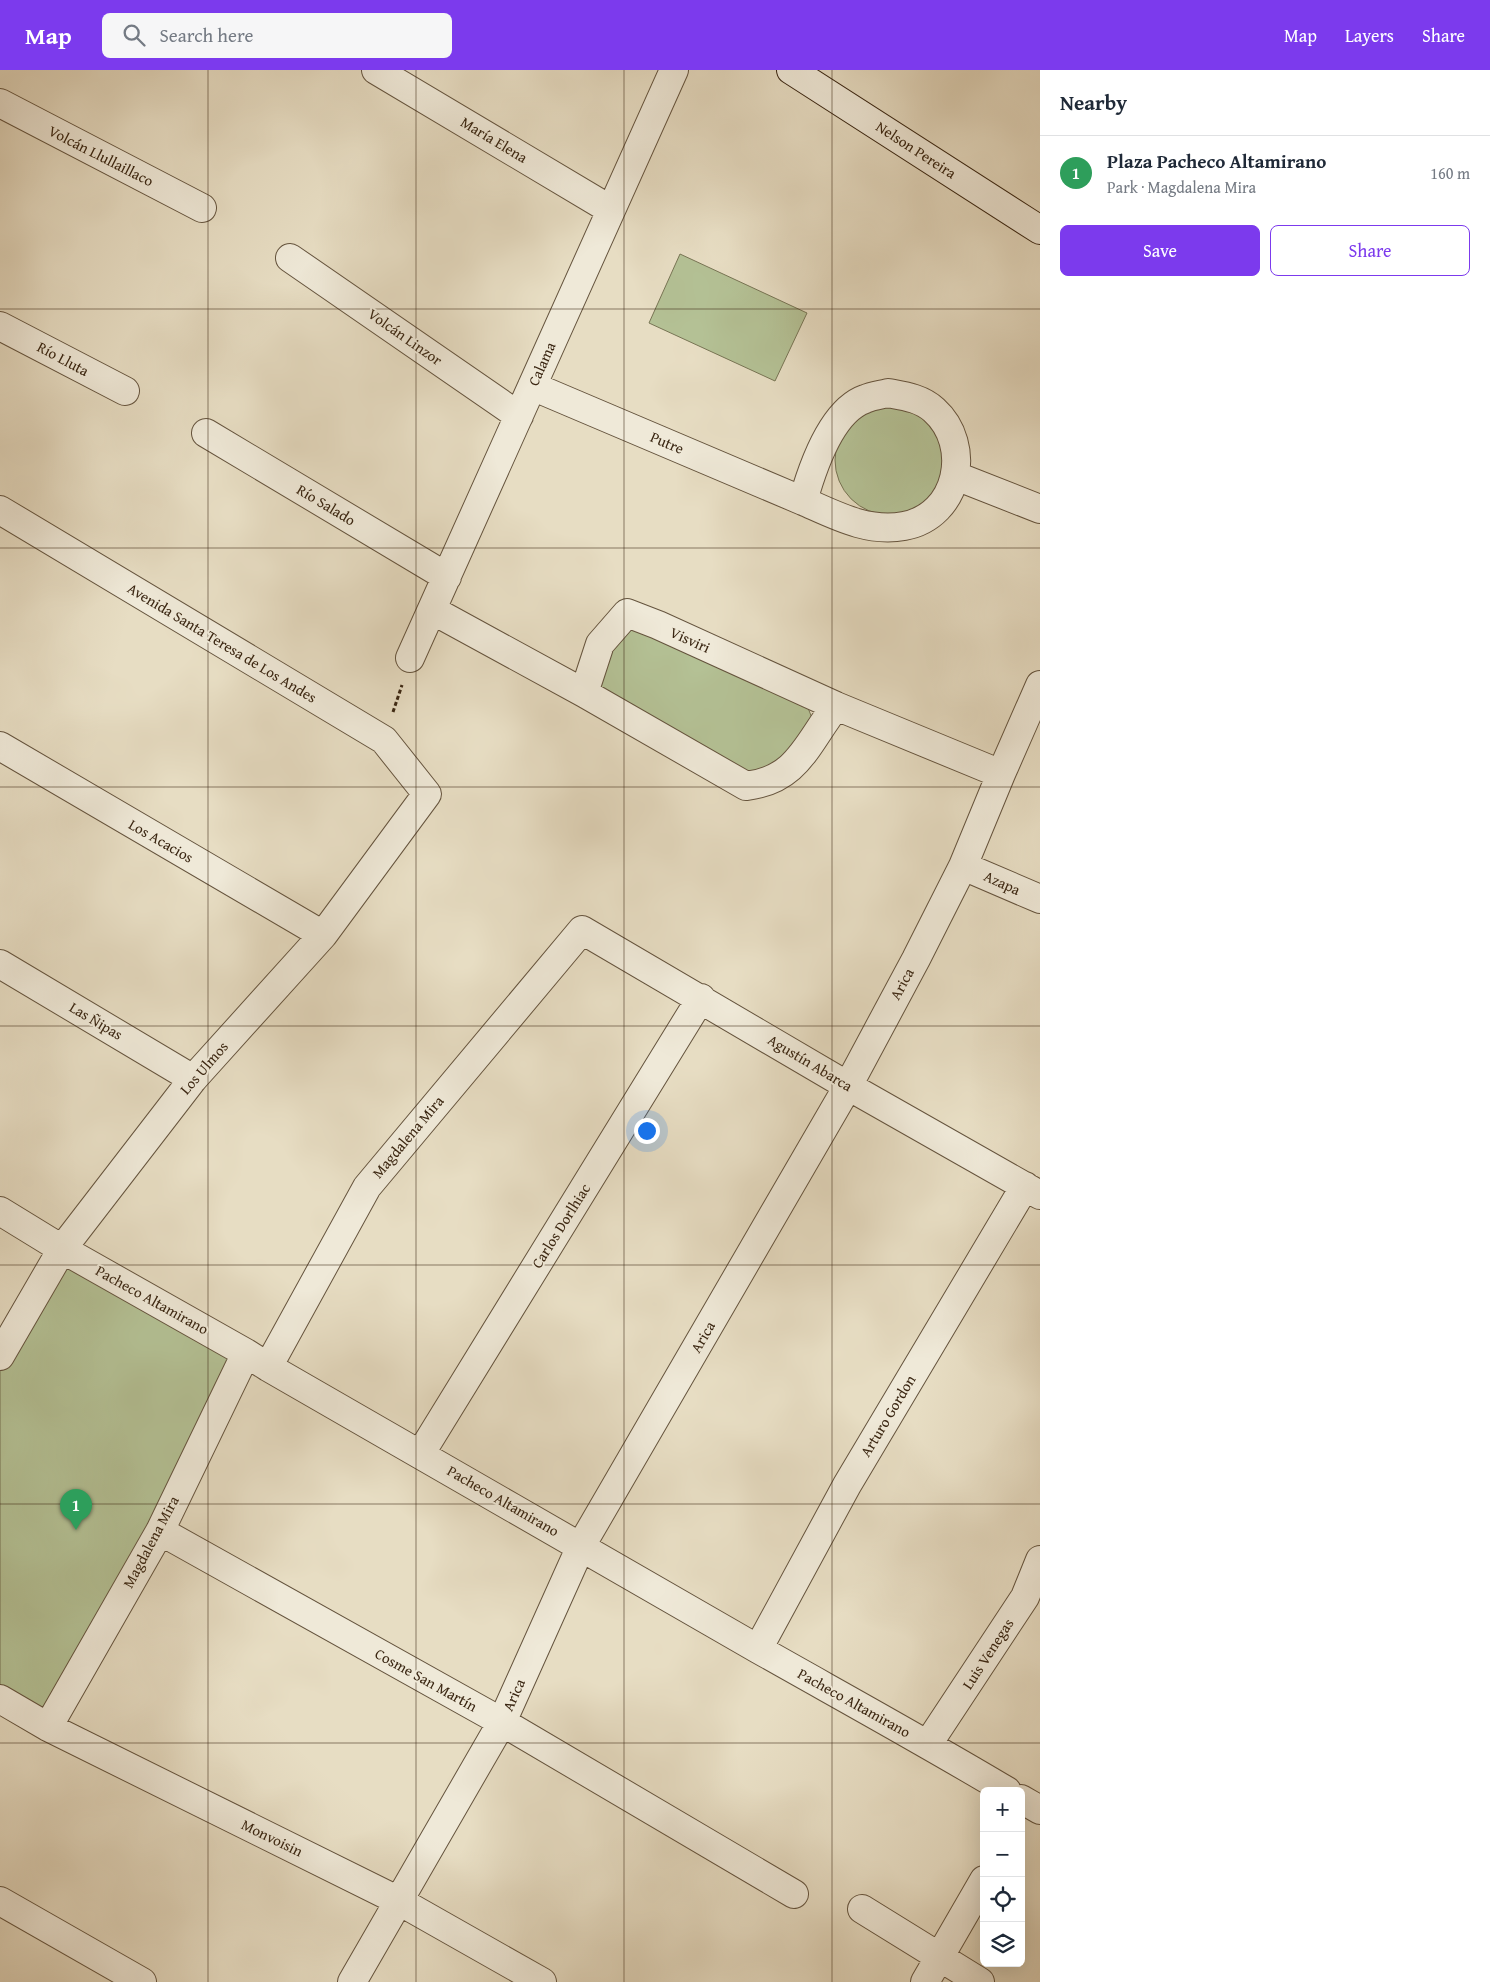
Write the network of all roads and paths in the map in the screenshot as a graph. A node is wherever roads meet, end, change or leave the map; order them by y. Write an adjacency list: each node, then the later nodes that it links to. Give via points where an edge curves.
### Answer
1 (376, 70): 6 (street, María Elena)
2 (674, 70): 6 (street, Calama)
3 (791, 70): 7 (street, Nelson Pereira)
4 (0, 103): 5 (street, Volcán Llullaillaco)
5 (202, 208)
6 (611, 210): 10 (street, Calama)
7 (1040, 230)
8 (290, 258): 12 (street, Volcán Linzor)
9 (0, 326): 11 (street, Río Lluta)
10 (532, 386): 12 (street, Calama); 15 (street, Putre)
11 (125, 391)
12 (519, 416): 18 (street, Calama)
13 (206, 433): 18 (street, Río Salado)
14 (956, 476): 15 (street, via 938,508 905,526 853,523); 15 (street, via 956,451 949,428 933,409 912,397 888,394 864,399 844,412 812,470); 16 (street)
15 (803, 500)
16 (1040, 509)
17 (0, 510): 24 (street, Avenida Santa Teresa de Los Andes)
18 (447, 577): 19 (street, Calama)
19 (432, 610): 20 (street, Calama); 22 (street)
20 (410, 658): 24 (path)
21 (1040, 685): 26 (street, Arica)
22 (584, 692): 23 (street, via 746,786 764,784 784,773 802,757); 23 (street, Visviri, via 600,644 627,613)
23 (836, 706): 26 (street, Visviri)
24 (384, 740): 27 (street, Avenida Santa Teresa de Los Andes)
25 (0, 746): 31 (street, Los Acacios)
26 (1001, 774): 28 (street, Arica)
27 (427, 794): 31 (street, Los Ulmos)
28 (963, 866): 29 (street, Azapa); 35 (street, Arica)
29 (1040, 900)
30 (582, 930): 33 (street, Agustín Abarca); 40 (street, Magdalena Mira, via 367,1187)
31 (323, 935): 34 (street, Los Ulmos)
32 (0, 964): 34 (street, Las Ñipas)
33 (701, 998): 35 (street, Agustín Abarca); 41 (street, Carlos Dorlhiac)
34 (193, 1079): 38 (street, Los Ulmos)
35 (848, 1086): 36 (street, Agustín Abarca); 43 (street, Arica)
36 (1033, 1191): 45 (street, Arturo Gordon, via 847,1485)
37 (0, 1210): 38 (street, Pacheco Altamirano)
38 (62, 1249): 39 (street, Los Ulmos); 40 (street, Pacheco Altamirano)
39 (0, 1356)
40 (257, 1360): 41 (street, Pacheco Altamirano); 42 (street, Magdalena Mira)
41 (421, 1453): 43 (street, Pacheco Altamirano)
42 (160, 1531): 47 (street, Cosme San Martín); 48 (street, Magdalena Mira)
43 (581, 1546): 45 (street, Pacheco Altamirano); 47 (street, Arica)
44 (1040, 1560): 49 (street, Luis Venegas, via 1025,1597)
45 (758, 1649): 49 (street, Pacheco Altamirano)
46 (0, 1699): 48 (street, Monvoisin)
47 (502, 1722): 52 (street, Cosme San Martín); 54 (street, Arica)
48 (48, 1727): 54 (street, Monvoisin)
49 (928, 1744): 50 (street, Pacheco Altamirano)
50 (996, 1787)
51 (980, 1887): 56 (street)
52 (794, 1894)
53 (0, 1901): 57 (street)
54 (399, 1901): 58 (street, Arica); 59 (street, Monvoisin)
55 (862, 1910): 56 (street)
56 (940, 1957): 60 (street); 61 (street)
57 (142, 1982)
58 (352, 1982)
59 (542, 1982)
60 (926, 1982)
61 (980, 1982)

